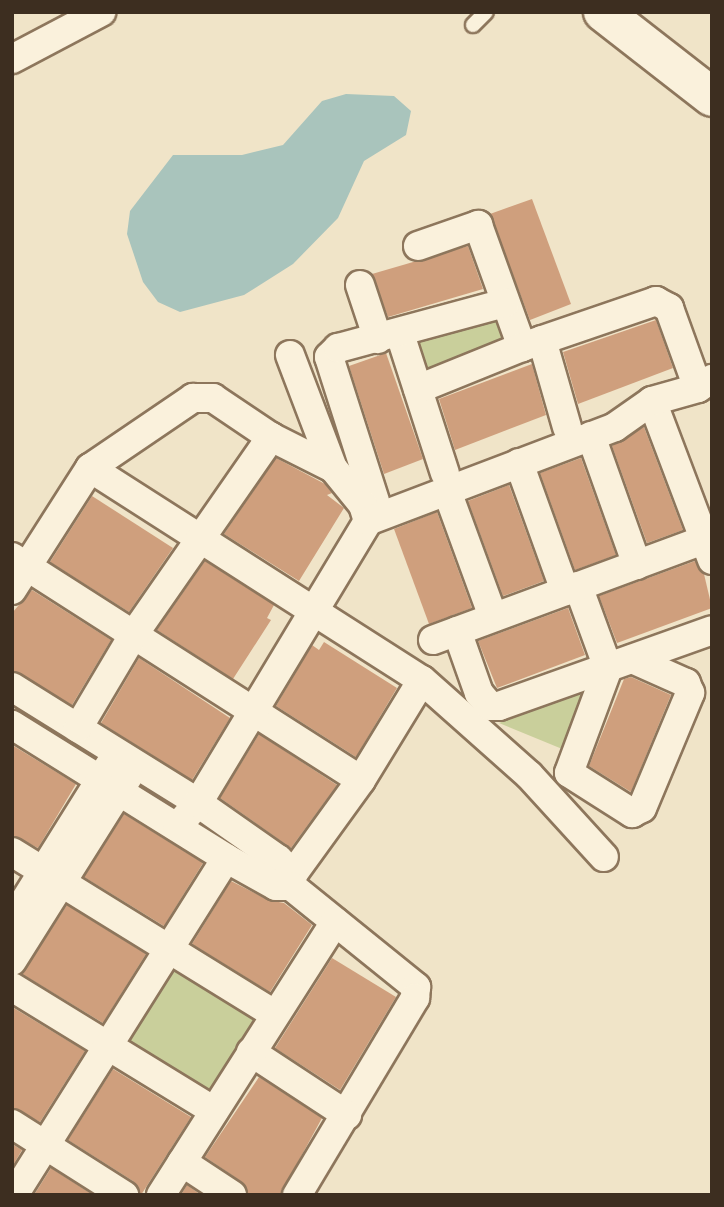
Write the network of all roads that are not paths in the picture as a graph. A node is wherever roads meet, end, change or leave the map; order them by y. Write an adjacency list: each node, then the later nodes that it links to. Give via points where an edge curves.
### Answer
1 (101, 12): 5 (street)
2 (486, 12): 4 (lane)
3 (603, 12): 6 (street)
4 (472, 25)
5 (12, 59)
6 (712, 97)
7 (418, 246): 9 (street, via 478,225)
8 (360, 285): 10 (street)
9 (505, 303): 10 (street); 11 (street)
10 (389, 337): 14 (street); 22 (street, via 333,351 328,365)
11 (532, 343): 13 (street, via 662,301); 14 (street); 16 (street)
12 (290, 355): 20 (street)
13 (705, 384): 15 (street)
14 (418, 389): 21 (street)
15 (644, 406): 16 (street, via 607,412); 24 (street)
16 (579, 432): 18 (street); 21 (street); 25 (street)
17 (271, 437): 19 (street, via 203,396); 20 (street); 23 (street)
18 (519, 464): 21 (street); 27 (street)
19 (90, 468): 23 (street); 26 (street)
20 (333, 468): 22 (street)
21 (446, 482): 22 (street); 29 (street)
22 (369, 509): 28 (street)
23 (202, 537): 28 (street); 31 (street)
24 (707, 550): 25 (street)
25 (637, 565): 27 (street)
26 (17, 571): 31 (street)
27 (572, 589): 29 (street); 32 (street)
28 (308, 605): 33 (street); 35 (street)
29 (493, 617): 32 (street, via 445,636 490,706)
30 (712, 630): 32 (street)
31 (132, 637): 35 (street); 37 (street)
32 (620, 663): 32 (street, via 686,683 690,693 638,812 632,813 569,773)
33 (422, 680): 39 (street); 44 (street, via 528,775)
34 (12, 687): 37 (street)
35 (248, 704): 39 (street); 41 (street)
36 (12, 724): 40 (street)
37 (78, 728): 38 (street)
38 (126, 760): 40 (street); 41 (street)
39 (361, 780): 47 (street)
40 (109, 785): 42 (street); 46 (street)
41 (190, 799): 42 (street); 47 (street)
42 (170, 823): 45 (street)
43 (12, 852): 46 (street)
44 (604, 857)
45 (226, 858): 47 (street, via 276,886); 50 (street)
46 (52, 877): 48 (street); 50 (street); 51 (street)
47 (292, 880): 49 (street)
48 (12, 921)
49 (335, 922): 53 (street); 57 (street, via 416,987 415,998)
50 (169, 948): 53 (street); 54 (street)
51 (12, 961)
52 (12, 987): 54 (street)
53 (274, 1014): 55 (street)
54 (107, 1045): 56 (street); 59 (street)
55 (251, 1052): 56 (street); 57 (street)
56 (214, 1111): 60 (street)
57 (347, 1115): 65 (street)
58 (12, 1124): 59 (street)
59 (45, 1144): 61 (street); 62 (street)
60 (182, 1162): 63 (street); 64 (street)
61 (13, 1195)
62 (124, 1195)
63 (161, 1195)
64 (232, 1195)
65 (297, 1195)

